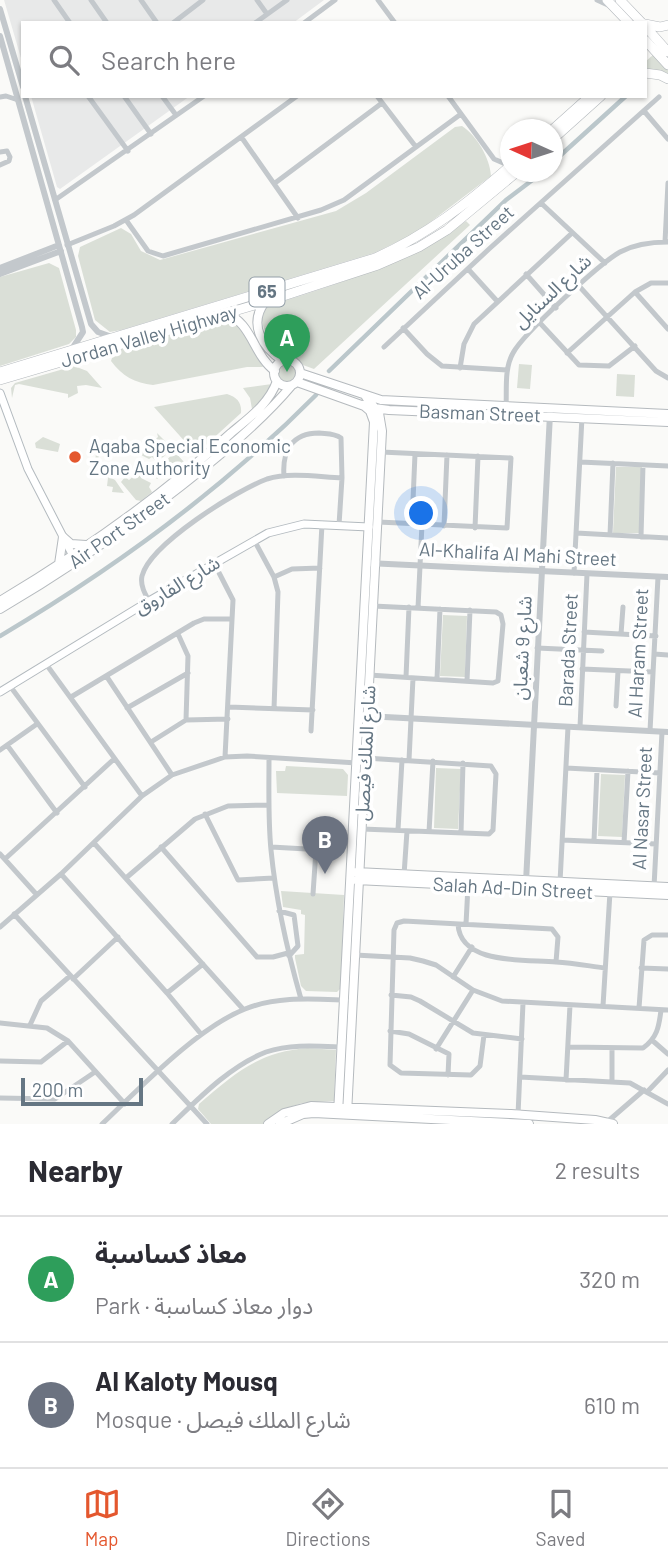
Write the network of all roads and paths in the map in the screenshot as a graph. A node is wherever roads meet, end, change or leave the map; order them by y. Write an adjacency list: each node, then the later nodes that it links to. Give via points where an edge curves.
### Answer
1 (54, 0): 13 (street)
2 (91, 0): 14 (street)
3 (141, 0): 15 (street)
4 (257, 0): 12 (street)
5 (287, 0): 12 (street)
6 (335, 0): 18 (street)
7 (378, 0): 19 (street)
8 (597, 0): 10 (street)
9 (201, 1): 16 (street)
10 (614, 2): 20 (highway); 21 (highway)
11 (0, 9): 24 (street)
12 (267, 14): 17 (street)
13 (69, 21)
14 (106, 21)
15 (156, 21)
16 (176, 21)
17 (258, 21)
18 (307, 21)
19 (394, 21)
20 (628, 21)
21 (639, 21)
22 (647, 25): 23 (highway)
23 (668, 26): 26 (street)
24 (3, 28): 31 (street)
25 (0, 36): 32 (street)
26 (654, 43): 27 (highway); 28 (highway)
27 (668, 51)
28 (668, 65)
29 (647, 73): 30 (highway)
30 (668, 79)
31 (21, 80)
32 (13, 84): 33 (street); 34 (street)
33 (21, 96)
34 (3, 97): 36 (street)
35 (659, 97): 48 (street, Al-Uruba Street)
36 (21, 98)
37 (22, 98): 67 (street); 72 (street)
38 (89, 98): 57 (street)
39 (125, 98): 53 (street)
40 (163, 98): 50 (street)
41 (201, 98): 50 (street)
42 (294, 98): 55 (street)
43 (378, 98): 47 (street)
44 (449, 98): 49 (street)
45 (588, 98): 51 (highway)
46 (599, 98): 52 (highway)
47 (382, 103): 56 (street); 65 (street)
48 (644, 111): 54 (street); 68 (street, Al-Uruba Street)
49 (461, 114): 56 (street); 59 (street)
50 (176, 115): 53 (street)
51 (563, 120)
52 (563, 130)
53 (151, 134): 57 (street)
54 (668, 136)
55 (242, 138): 65 (street); 71 (street)
56 (416, 147): 70 (street, via 344,200)
57 (128, 151): 67 (street)
58 (0, 152): 61 (street, via 8,152 10,157)
59 (494, 159): 60 (street); 63 (street)
60 (500, 162)
61 (0, 165)
62 (500, 175): 63 (highway, Jordan Valley Highway / 65)
63 (496, 178): 77 (highway, Jordan Valley Highway / 65, via 422,235)
64 (505, 182): 77 (highway, Jordan Valley Highway / 65, via 447,230 419,247)
65 (275, 183): 70 (street)
66 (668, 183): 69 (street)
67 (55, 200): 75 (street)
68 (541, 203): 73 (street); 81 (street, Al-Uruba Street)
69 (667, 204): 74 (street)
70 (298, 218): 71 (street, via 163,256 148,251)
71 (126, 220): 75 (street)
72 (56, 232): 75 (street); 76 (street)
73 (572, 233): 78 (street); 83 (street)
74 (666, 242): 78 (street, شارع السنايل, via 629,248)
75 (63, 247): 76 (street); 79 (street); 93 (street)
76 (48, 252): 79 (street); 80 (street); 82 (street)
77 (376, 262): 88 (highway, Jordan Valley Highway / 65); 97 (highway, Jordan Valley Highway / 65)
78 (605, 263): 85 (street, شارع السنايل)
79 (66, 266): 96 (street)
80 (0, 268)
81 (468, 269): 87 (street); 94 (street, Al-Uruba Street)
82 (0, 274)
83 (526, 274): 87 (street); 89 (street)
84 (668, 282): 86 (street, via 651,283)
85 (579, 286): 89 (street, شارع السنايل); 91 (street)
86 (635, 292): 91 (street); 95 (street)
87 (497, 301): 104 (street, via 470,330)
88 (265, 302): 90 (highway, Jordan Valley Highway / 65); 103 (main road, via 257,314 258,329 268,349)
89 (556, 308): 92 (street, شارع السنايل)
90 (225, 313): 99 (highway, Jordan Valley Highway / 65); 106 (main road, via 241,321 261,357)
91 (607, 316): 98 (street); 102 (street)
92 (540, 323): 102 (street); 105 (street, شارع السنايل, via 517,345)
93 (93, 328): 96 (street, via 91,334); 97 (street)
94 (403, 328): 100 (street, Al-Uruba Street); 104 (street, via 439,365)
95 (668, 329)
96 (83, 332): 101 (street)
97 (112, 337): 99 (highway, Jordan Valley Highway / 65)
98 (635, 346): 102 (street, via 609,366 579,365); 109 (street)
99 (95, 347): 101 (highway, Jordan Valley Highway / 65); 108 (highway, Jordan Valley Highway / 65)
100 (384, 347)
101 (72, 349): 107 (highway, Jordan Valley Highway / 65)
102 (567, 353)
103 (283, 361): 106 (main road); 111 (main road, via 296,363)
104 (460, 368): 105 (street)
105 (507, 370): 115 (street, شارع السنايل)
106 (275, 371): 112 (main road)
107 (0, 372)
108 (10, 377): 110 (highway, Jordan Valley Highway / 65); 113 (main road)
109 (668, 378)
110 (0, 380)
111 (296, 380): 112 (main road, via 284,386); 114 (main road, Basman Street); 147 (main road, Air Port Street, via 204,468 136,520)
112 (277, 381): 146 (main road, Air Port Street, via 268,400 218,446)
113 (1, 393): 142 (main road, via 28,469)
114 (365, 401): 115 (main road, Basman Street); 116 (main road); 121 (main road, شارع الملك فيصل)
115 (506, 407): 117 (main road, Basman Street)
116 (377, 408): 117 (main road, Basman Street); 121 (main road, شارع الملك فيصل)
117 (550, 412): 118 (main road, Basman Street); 119 (main road, Basman Street); 153 (street, شارع 9 شعبان)
118 (668, 414)
119 (582, 417): 120 (main road, Basman Street); 126 (street)
120 (668, 422)
121 (378, 430): 122 (main road, شارع الملك فيصل); 138 (main road, شارع الملك فيصل)
122 (381, 452): 123 (street); 132 (main road, شارع الملك فيصل)
123 (415, 454): 124 (street); 134 (street)
124 (447, 455): 125 (street); 137 (street)
125 (478, 456): 139 (street); 139 (street, via 511,458 507,528)
126 (580, 462): 127 (street); 140 (street)
127 (613, 463): 128 (street); 141 (street)
128 (643, 465): 129 (street); 143 (street)
129 (668, 466)
130 (284, 476): 131 (street); 131 (street, via 287,449 304,434 334,434 341,438); 160 (street, via 245,489 170,541 141,578)
131 (342, 478): 136 (street)
132 (377, 522): 134 (street); 149 (main road, شارع الملك فيصل)
133 (322, 524): 136 (main road, شارع الفاروق); 145 (main road, شارع الفاروق, via 287,527); 152 (street)
134 (412, 524): 135 (street)
135 (422, 524): 137 (street); 151 (street)
136 (339, 525): 138 (main road, شارع الفاروق)
137 (444, 526): 139 (street)
138 (369, 527): 149 (main road, شارع الملك فيصل)
139 (475, 528)
140 (576, 533): 141 (street); 154 (street)
141 (610, 535): 143 (street)
142 (63, 537): 146 (main road, via 71,544); 147 (main road); 150 (main road)
143 (641, 537): 144 (street)
144 (668, 538)
145 (254, 540): 148 (main road, شارع الفاروق); 156 (street)
146 (86, 545): 147 (main road, Air Port Street)
147 (74, 558): 150 (main road, Air Port Street); 165 (main road, Air Port Street)
148 (214, 563): 160 (main road, شارع الفاروق); 168 (street, via 232,596)
149 (371, 563): 151 (street, Al-Khalifa Al Mahi Street); 161 (main road, شارع الملك فيصل); 197 (main road, شارع الملك فيصل)
150 (59, 564): 159 (main road, Air Port Street)
151 (420, 565): 153 (street, Al-Khalifa Al Mahi Street); 164 (street)
152 (320, 568): 156 (street, via 292,569); 196 (street)
153 (541, 571): 154 (street, Al-Khalifa Al Mahi Street); 173 (street, شارع 9 شعبان)
154 (574, 573): 155 (street, Al-Khalifa Al Mahi Street)
155 (587, 573): 157 (street, Al-Khalifa Al Mahi Street); 169 (street, Barada Street)
156 (274, 577): 195 (street, via 278,604)
157 (658, 577): 158 (street, Al-Khalifa Al Mahi Street); 172 (street, Al Haram Street)
158 (668, 578)
159 (0, 601)
160 (149, 601): 178 (main road, شارع الفاروق)
161 (373, 606): 162 (street); 183 (main road, شارع الملك فيصل)
162 (409, 607): 164 (street); 185 (street)
163 (623, 607): 171 (street)
164 (418, 608): 166 (street)
165 (0, 609)
166 (440, 609): 167 (street); 187 (street)
167 (470, 610): 188 (street); 188 (street, via 496,612 503,624 498,681)
168 (232, 618): 170 (street, via 204,619); 193 (street)
169 (584, 632): 171 (street); 174 (street, Barada Street)
170 (178, 634): 182 (street, via 188,656); 184 (street)
171 (621, 634): 172 (street)
172 (656, 636): 176 (street, Al Haram Street)
173 (537, 648): 174 (street); 202 (street, شارع 9 شعبان)
174 (583, 650): 175 (street); 179 (street, Barada Street)
175 (602, 651)
176 (654, 654): 177 (street); 181 (street, Al Haram Street)
177 (668, 655)
178 (47, 664): 189 (main road, شارع الفاروق); 191 (street)
179 (582, 669): 180 (street); 204 (street, Barada Street)
180 (618, 670): 181 (street); 192 (street)
181 (653, 672): 206 (street, Al Haram Street)
182 (188, 673): 194 (street); 200 (street)
183 (369, 675): 185 (street); 197 (main road, شارع الملك فيصل)
184 (107, 677): 191 (street); 194 (street)
185 (406, 677): 186 (street)
186 (413, 678): 187 (street); 198 (street)
187 (437, 679): 188 (street)
188 (467, 681)
189 (10, 686): 190 (main road, شارع الفاروق); 201 (street)
190 (0, 692)
191 (71, 697): 213 (street)
192 (616, 705)
193 (229, 707): 195 (street); 199 (street)
194 (127, 708): 208 (street)
195 (274, 709): 196 (street)
196 (313, 710): 205 (street)
197 (364, 716): 198 (street); 214 (main road, شارع الملك فيصل)
198 (411, 718): 202 (street); 215 (street)
199 (228, 719): 200 (street); 211 (street)
200 (186, 720): 208 (street)
201 (37, 724): 209 (street); 223 (street)
202 (534, 725): 203 (street); 251 (street, شارع 9 شعبان)
203 (568, 727): 204 (street); 218 (street)
204 (580, 727): 206 (street)
205 (311, 731)
206 (650, 731): 207 (street)
207 (665, 732): 221 (street, Al Nasar Street)
208 (151, 742): 222 (street)
209 (7, 745): 210 (street); 226 (street)
210 (0, 750)
211 (225, 757): 212 (street); 222 (street)
212 (269, 758): 214 (street); 225 (street)
213 (114, 759): 223 (street); 224 (street)
214 (361, 760): 215 (street); 228 (main road, شارع الملك فيصل); 246 (main road, شارع الملك فيصل)
215 (406, 760): 216 (street); 229 (street)
216 (433, 761): 217 (street); 231 (street)
217 (463, 763): 232 (street); 232 (street, via 486,764 496,774 492,832)
218 (566, 768): 219 (street); 233 (street)
219 (597, 770): 220 (street); 234 (street)
220 (628, 771): 221 (street); 236 (street)
221 (660, 773): 237 (street, Al Nasar Street)
222 (172, 775): 224 (street)
223 (85, 787): 226 (street)
224 (142, 796): 235 (street)
225 (269, 805): 227 (street, via 228,806); 239 (street)
226 (57, 813): 243 (street)
227 (205, 814): 238 (street); 248 (street, via 238,880)
228 (362, 829): 229 (street); 246 (main road, شارع الملك فيصل)
229 (398, 830): 230 (street)
230 (407, 831): 231 (street); 245 (street)
231 (429, 832): 232 (street)
232 (460, 833)
233 (562, 840): 234 (street); 250 (street)
234 (594, 841): 236 (street)
235 (94, 843): 244 (street); 247 (street)
236 (624, 843): 237 (street)
237 (656, 844): 253 (street, Al Nasar Street)
238 (161, 847): 247 (street); 268 (street, via 257,957)
239 (271, 848): 240 (street); 248 (street)
240 (316, 850): 241 (street); 256 (street)
241 (342, 851)
242 (0, 854): 243 (street)
243 (5, 859): 257 (street)
244 (61, 874): 257 (street); 266 (street)
245 (404, 875): 246 (main road, Salah Ad-Din Street); 251 (main road, Salah Ad-Din Street)
246 (355, 876): 249 (main road, Salah Ad-Din Street); 259 (main road, شارع الملك فيصل); 282 (main road, شارع الملك فيصل)
247 (126, 878): 272 (street)
248 (274, 878): 260 (street)
249 (376, 881): 252 (main road, Salah Ad-Din Street); 259 (main road, via 362,891)
250 (560, 882): 251 (main road, Salah Ad-Din Street); 253 (main road, Salah Ad-Din Street)
251 (526, 884): 252 (main road, Salah Ad-Din Street); 255 (main road, Salah Ad-Din Street)
252 (468, 886): 263 (street)
253 (654, 887): 254 (main road, Salah Ad-Din Street)
254 (668, 887)
255 (610, 892): 258 (main road, Salah Ad-Din Street); 273 (street)
256 (313, 894)
257 (37, 895): 261 (street)
258 (668, 895)
259 (358, 901): 269 (main road, شارع الملك فيصل)
260 (279, 911): 268 (street); 268 (street, via 295,915 298,946)
261 (14, 914): 264 (street); 276 (street)
262 (458, 924): 263 (street); 267 (street, via 460,936); 270 (street, via 400,922 394,930)
263 (466, 924): 271 (street, via 552,929 558,937)
264 (0, 927)
265 (668, 935): 274 (street, via 646,937)
266 (118, 937): 276 (street); 279 (street)
267 (472, 947): 271 (street, via 494,958); 277 (street)
268 (289, 955): 281 (street)
269 (355, 955): 270 (street); 282 (main road, شارع الملك فيصل)
270 (393, 956): 277 (street, via 436,965); 280 (street)
271 (556, 962): 273 (street)
272 (203, 964): 279 (street); 287 (street)
273 (605, 968): 285 (street)
274 (641, 968): 275 (street); 286 (street)
275 (668, 969)
276 (72, 977): 291 (street, via 41,1001); 306 (street)
277 (453, 977): 278 (street)
278 (473, 990): 283 (street); 289 (street)
279 (167, 993): 293 (street)
280 (391, 995): 289 (street, via 411,997); 292 (street)
281 (301, 999): 282 (street); 287 (street)
282 (348, 1000): 298 (main road, شارع الملك فيصل); 311 (main road, شارع الملك فيصل)
283 (523, 1003): 284 (street); 295 (street)
284 (570, 1005): 285 (street); 299 (street)
285 (603, 1006): 286 (street)
286 (639, 1008): 288 (street)
287 (243, 1009): 293 (street)
288 (665, 1010): 297 (street)
289 (453, 1021): 294 (street); 300 (street)
290 (0, 1023): 291 (street)
291 (30, 1025): 296 (street, via 47,1028)
292 (390, 1031): 300 (street, via 409,1034); 307 (street, via 393,1069)
293 (201, 1034): 306 (street)
294 (484, 1035): 295 (street); 307 (street, via 478,1071 471,1076)
295 (522, 1039): 308 (street)
296 (68, 1041): 303 (street, via 41,1062); 305 (street)
297 (653, 1041): 301 (street, via 643,1048); 302 (street)
298 (341, 1047): 311 (main road, شارع الملك فيصل); 316 (street, via 296,1046 267,1052 235,1069)
299 (568, 1047): 301 (street); 309 (street)
300 (436, 1049): 307 (street, via 449,1054)
301 (612, 1049): 310 (street)
302 (668, 1054)
303 (0, 1061)
304 (668, 1070): 312 (street)
305 (95, 1072): 313 (street, via 55,1099); 314 (street)
306 (159, 1072): 314 (street); 316 (street)
307 (448, 1075)
308 (520, 1077): 309 (street); 320 (street)
309 (566, 1080): 310 (street)
310 (612, 1081): 312 (street)
311 (344, 1087): 317 (main road); 318 (main road); 319 (main road, شارع الملك فيصل)
312 (646, 1091): 315 (street); 321 (street)
313 (0, 1098)
314 (125, 1104): 322 (street)
315 (668, 1104)
316 (191, 1106): 323 (street); 324 (street)
317 (321, 1106): 319 (main road); 325 (main road, via 301,1107)
318 (368, 1108): 319 (main road); 320 (main road)
319 (343, 1110): 320 (main road); 326 (main road, via 303,1115)
320 (518, 1119): 321 (main road); 327 (main road)
321 (610, 1123)
322 (102, 1124)
323 (172, 1124)
324 (207, 1124)
325 (268, 1124)
326 (280, 1124)
327 (529, 1124)

